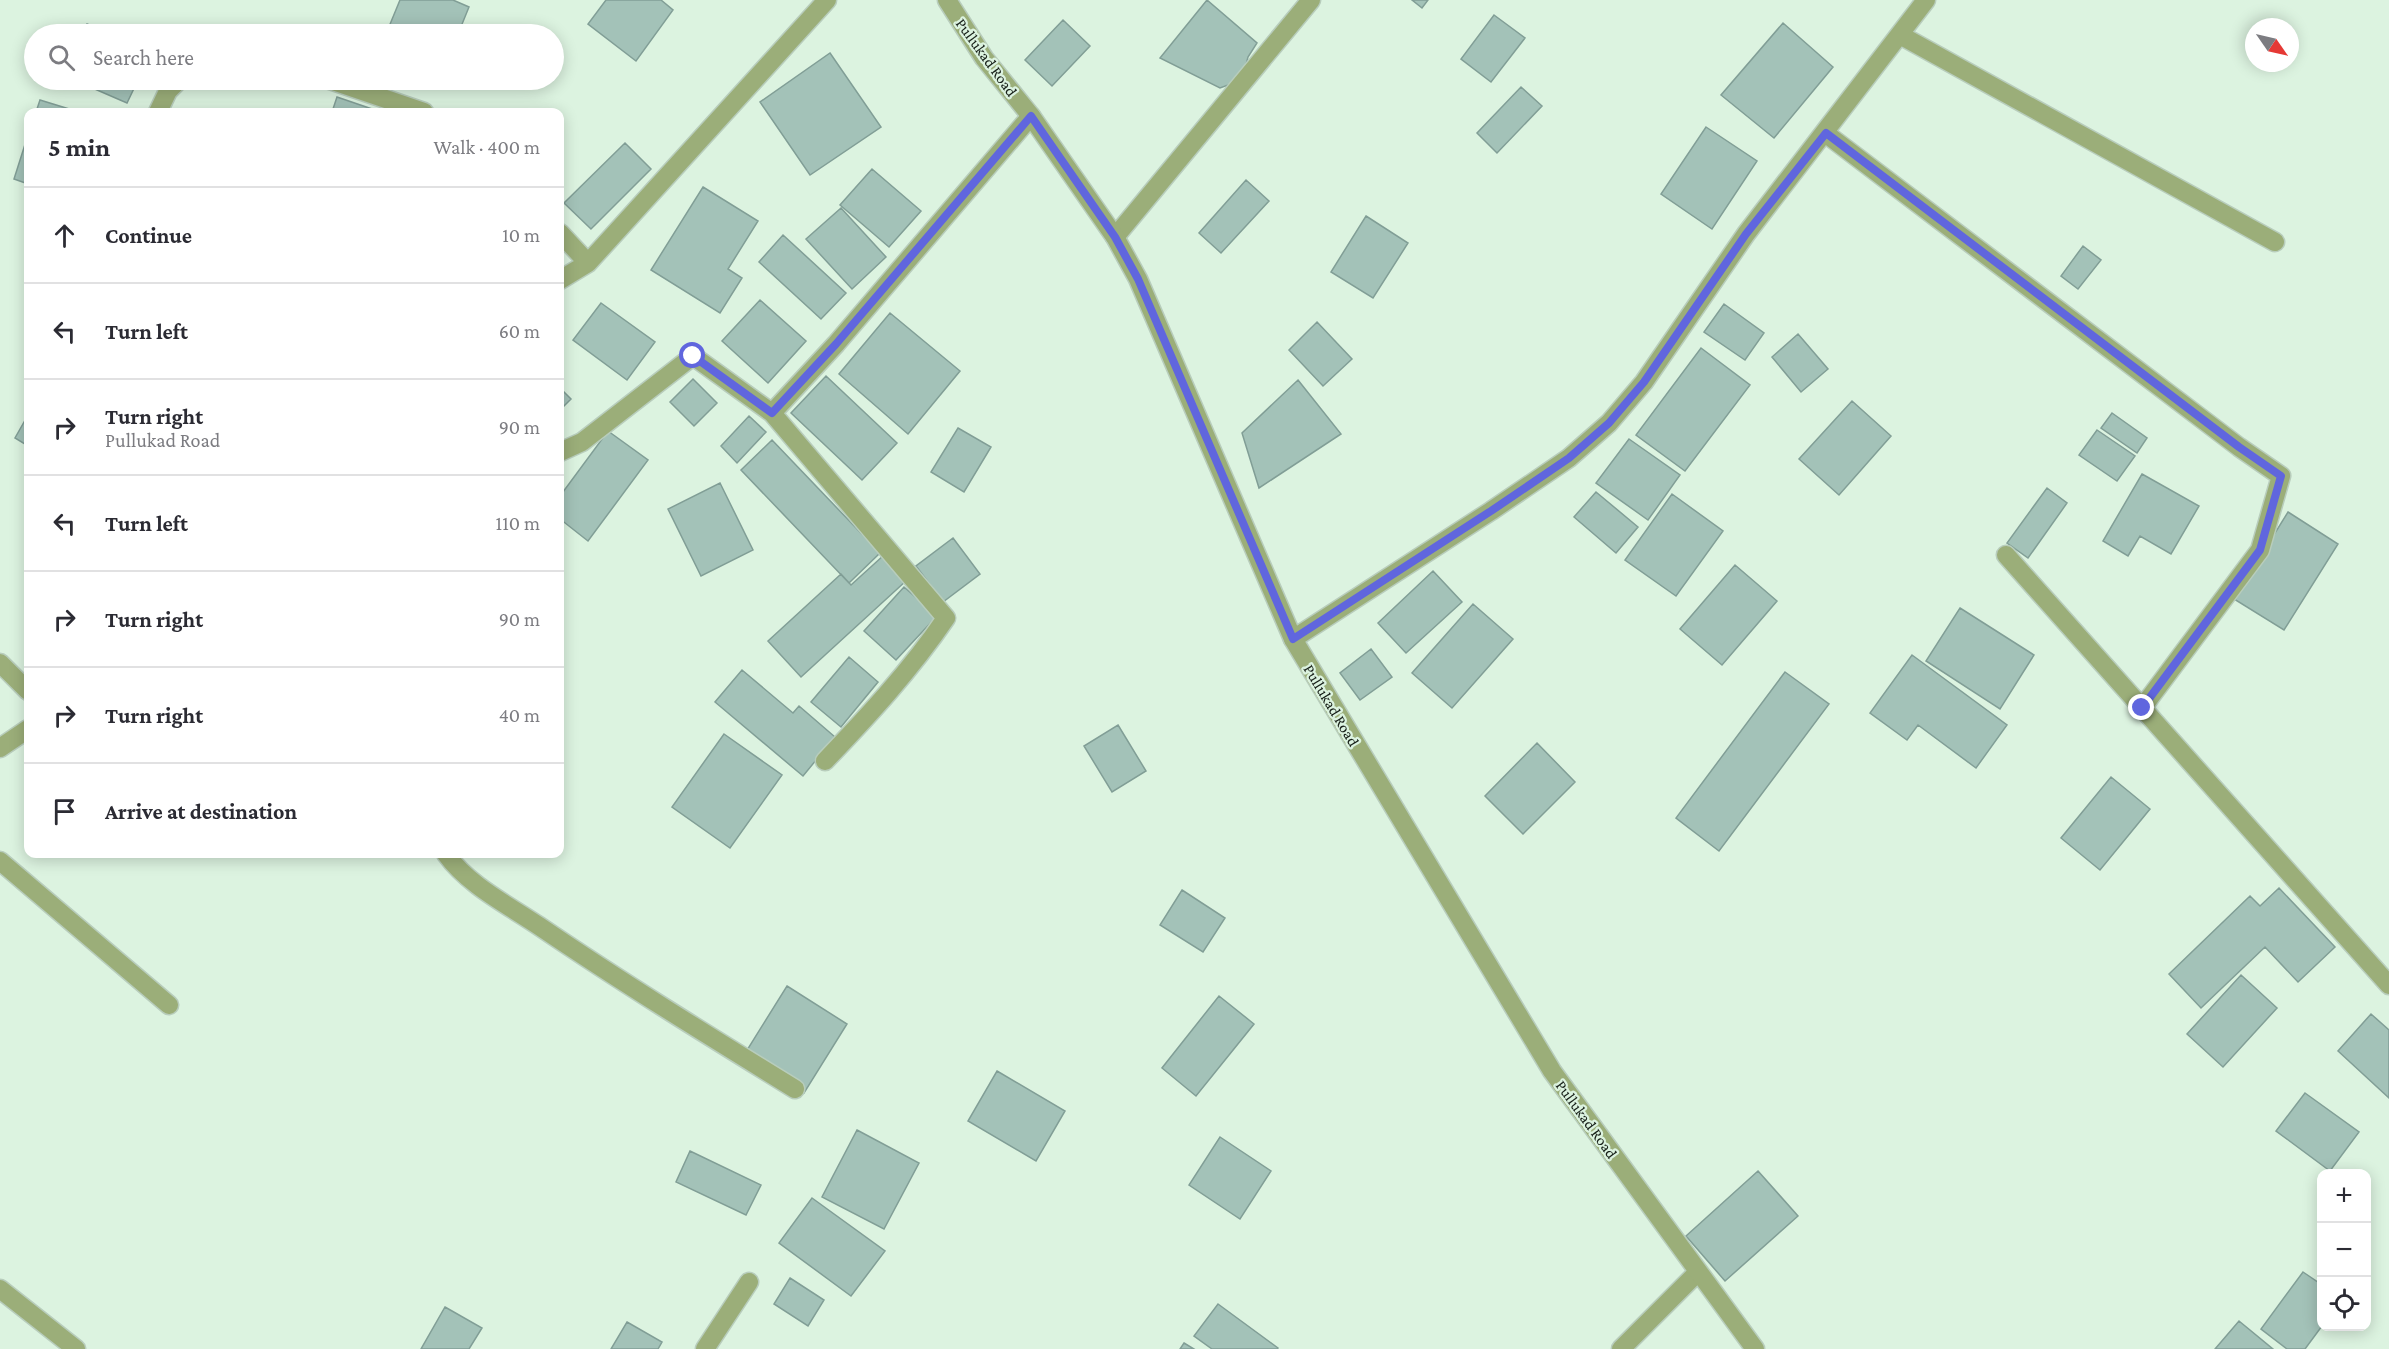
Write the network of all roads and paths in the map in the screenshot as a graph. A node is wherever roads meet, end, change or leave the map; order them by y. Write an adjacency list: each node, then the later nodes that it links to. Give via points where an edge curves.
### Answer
1 (827, 0): 15 (street)
2 (947, 0): 10 (street, Pullukad Road, via 984,58)
3 (1311, 0): 13 (street)
4 (1926, 0): 5 (street)
5 (1900, 34): 11 (street); 14 (street)
6 (169, 90): 8 (street)
7 (359, 90): 9 (street)
8 (160, 108)
9 (412, 108)
10 (1031, 116): 13 (street, Pullukad Road); 17 (street)
11 (1826, 133): 20 (street, via 1746,234 1644,382 1609,423 1569,458); 23 (street, via 2281,476 2260,550)
12 (564, 237): 15 (street)
13 (1115, 237): 20 (street, Pullukad Road, via 1138,279)
14 (2275, 242)
15 (588, 263): 16 (street)
16 (564, 278)
17 (772, 413): 18 (street, via 693,356 582,442); 26 (street, via 946,618 887,695)
18 (564, 450)
19 (2006, 555): 23 (street)
20 (1293, 639): 33 (street, Pullukad Road, via 1552,1071)
21 (0, 663): 22 (street)
22 (24, 687)
23 (2142, 708): 29 (street)
24 (24, 732): 25 (street)
25 (0, 748)
26 (825, 761)
27 (449, 858): 32 (street, via 484,889 572,949)
28 (0, 861): 31 (street)
29 (2383, 964): 30 (street)
30 (2389, 985)
31 (169, 1005)
32 (795, 1089)
33 (1698, 1272): 38 (street); 39 (street, Pullukad Road)
34 (749, 1282): 37 (street)
35 (0, 1289): 36 (street)
36 (76, 1349)
37 (705, 1349)
38 (1621, 1349)
39 (1755, 1349)

